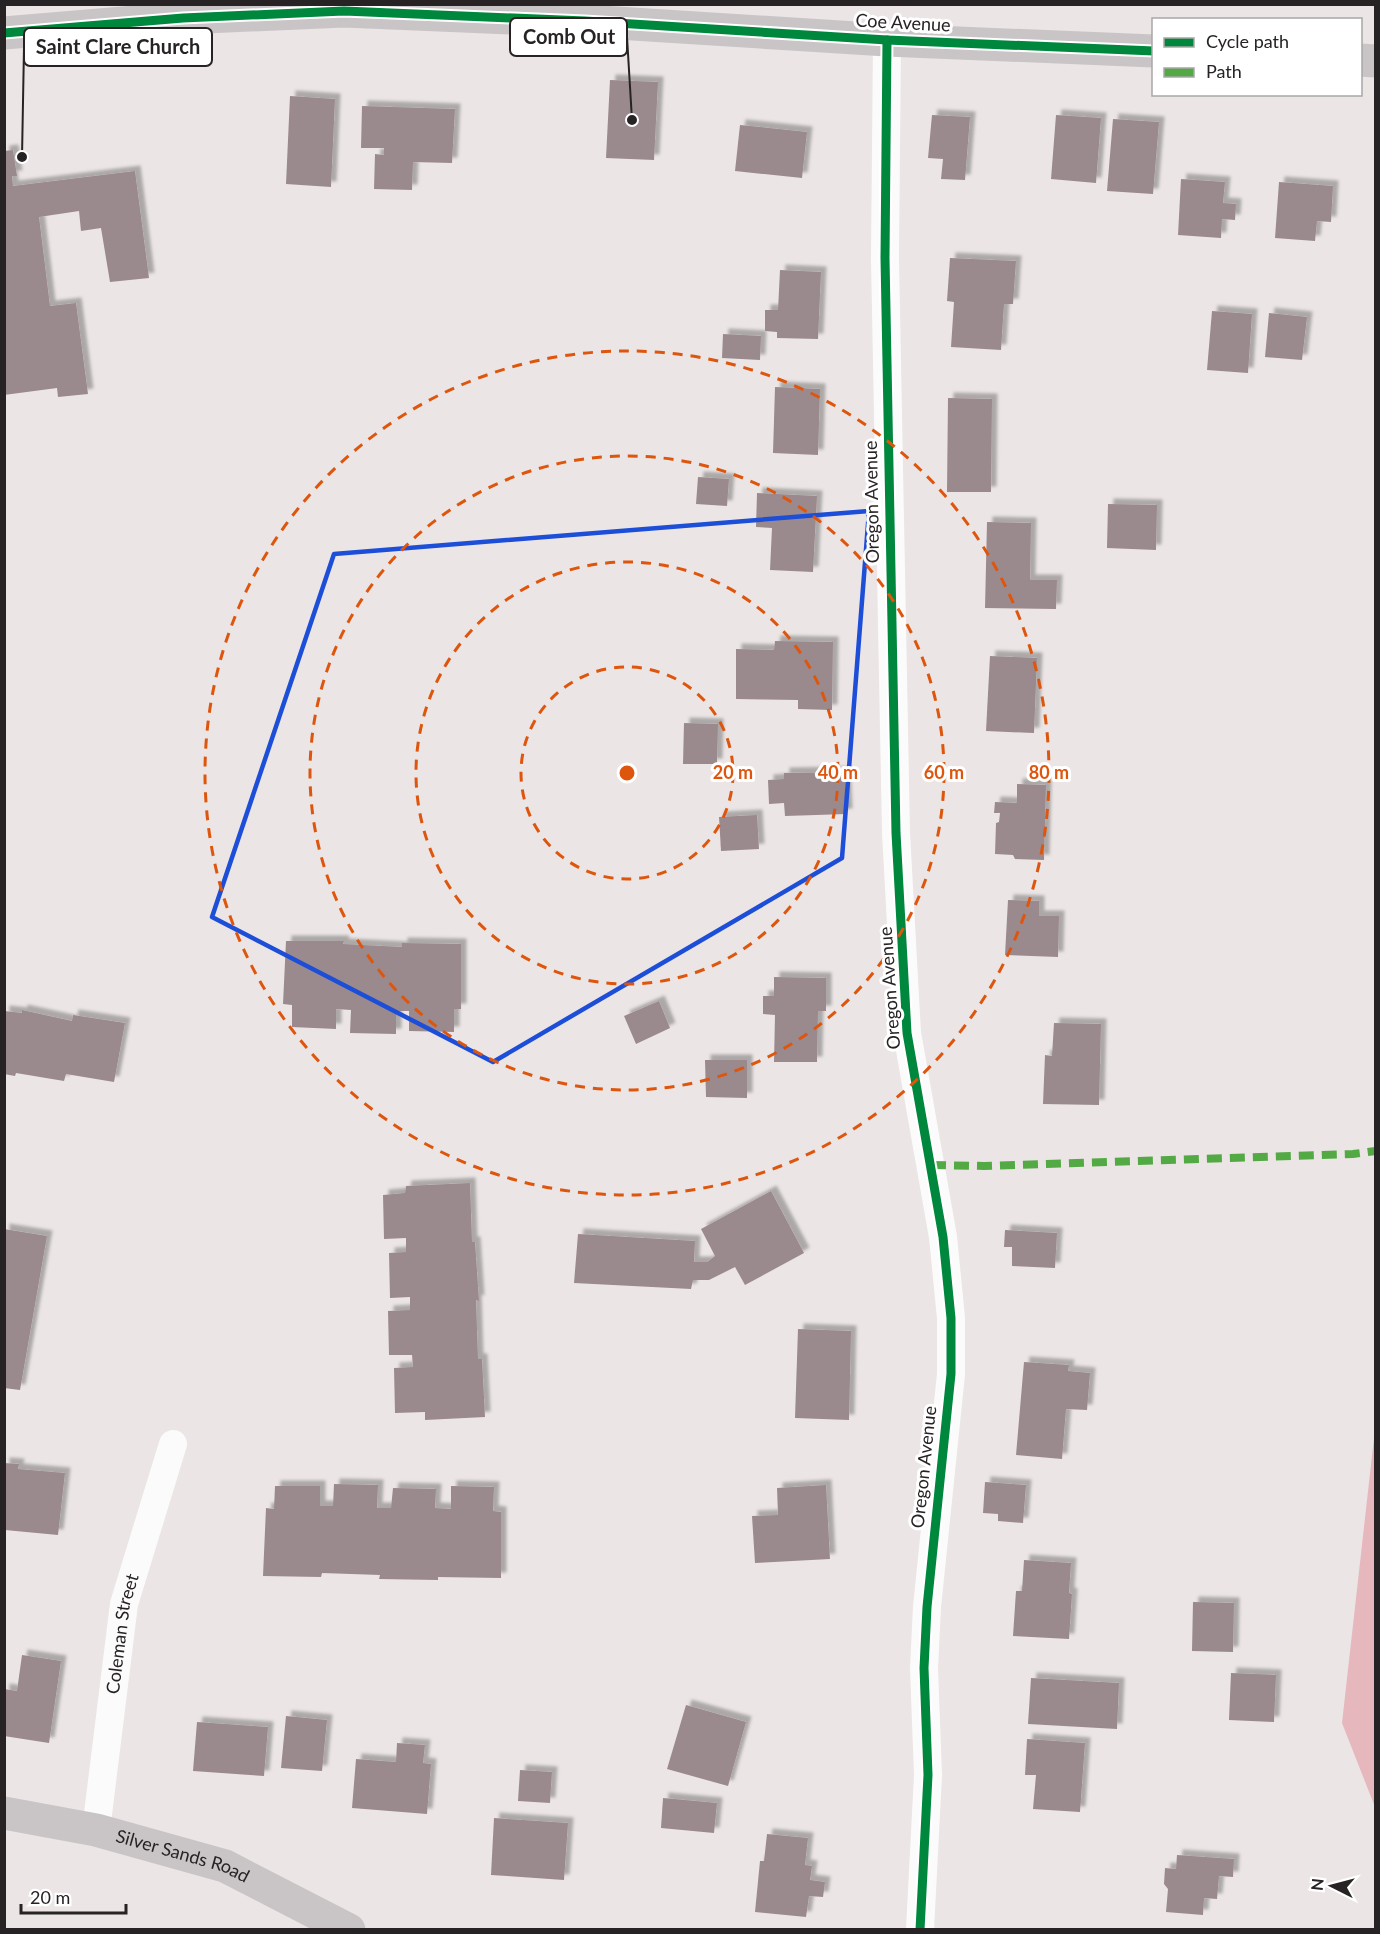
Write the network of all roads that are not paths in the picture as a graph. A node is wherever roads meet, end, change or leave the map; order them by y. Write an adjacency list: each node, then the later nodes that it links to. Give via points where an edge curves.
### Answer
1 (585, 13): 2 (street, Coe Avenue, via 344,12 183,18); 3 (street, Coe Avenue)
2 (4, 33)
3 (887, 40): 4 (street, Coe Avenue); 9 (street, Oregon Avenue, via 885,258 896,833 908,1033 943,1237 951,1318 950,1385 927,1607 924,1668 928,1776)
4 (1152, 51)
5 (173, 1444): 7 (street, Coleman Street, via 124,1604)
6 (4, 1813): 7 (street, Silver Sands Road)
7 (96, 1830): 8 (street, Silver Sands Road, via 225,1866)
8 (349, 1929)
9 (920, 1929)

